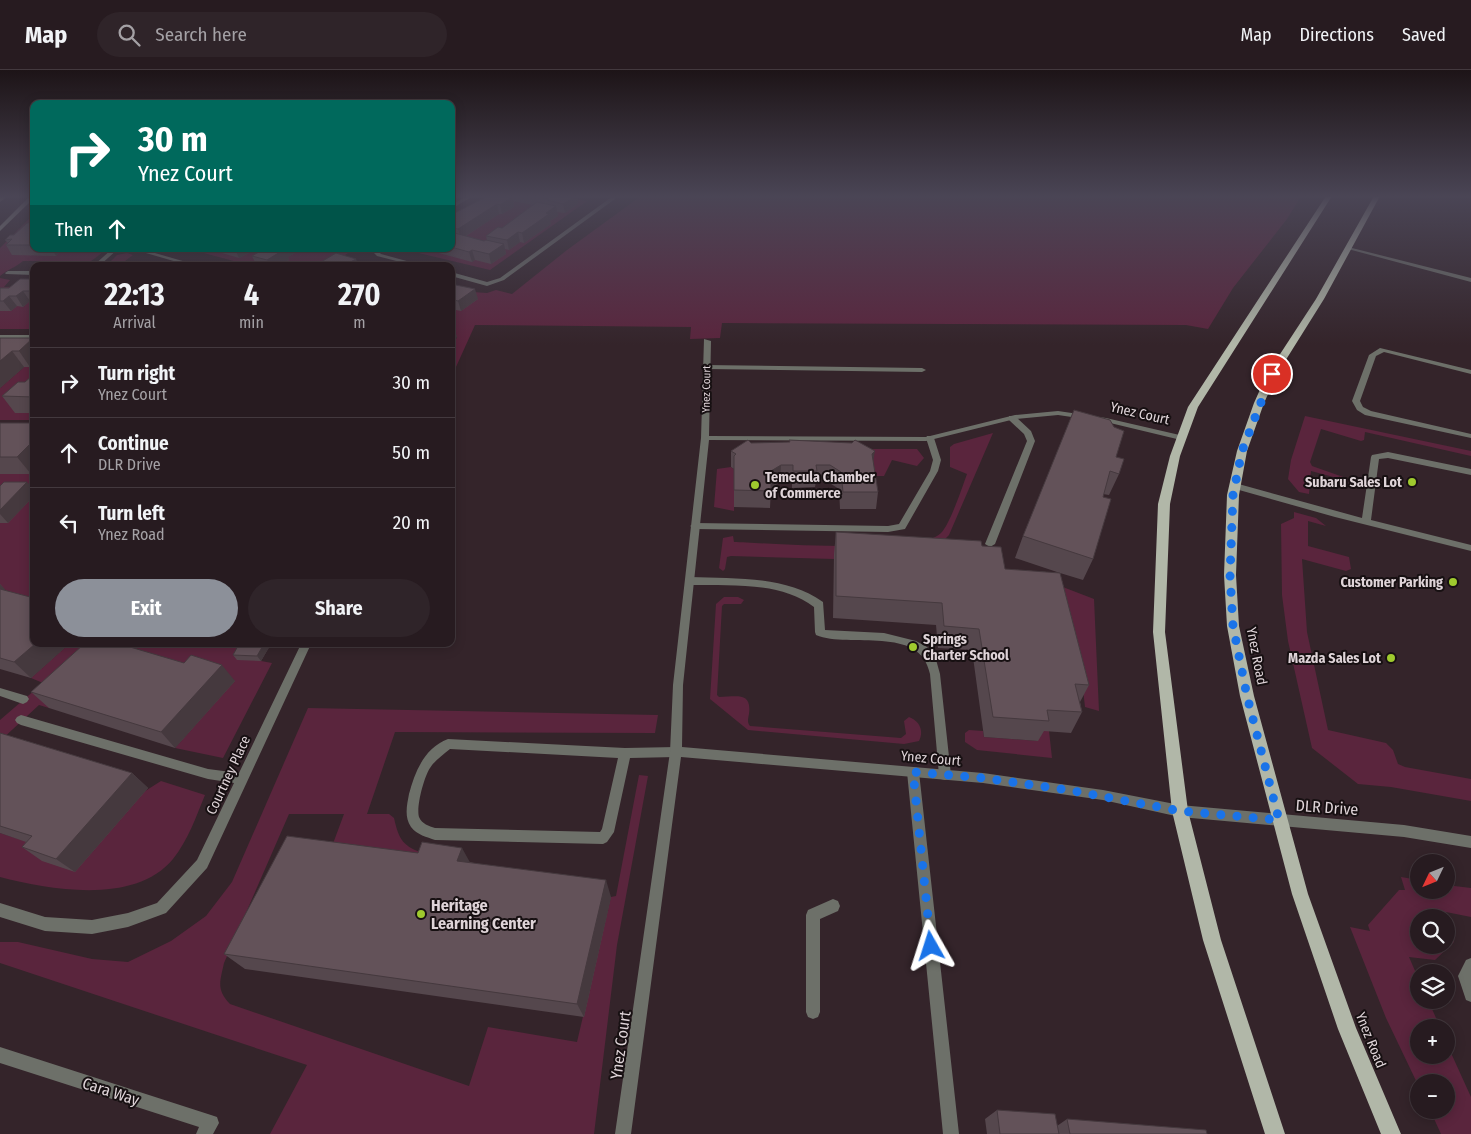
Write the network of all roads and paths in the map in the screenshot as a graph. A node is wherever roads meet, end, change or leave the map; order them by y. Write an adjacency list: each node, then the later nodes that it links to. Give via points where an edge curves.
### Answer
1 (547, 246): 12 (street, via 502,279 486,284)
2 (1298, 246): 24 (main road, via 1193,407)
3 (1350, 248): 13 (street); 26 (main road, Ynez Road, via 1272,374 1250,426)
4 (112, 252): 7 (street)
5 (145, 252): 8 (street)
6 (376, 252): 9 (street)
7 (100, 262)
8 (182, 262)
9 (406, 262)
10 (8, 273): 11 (street)
11 (30, 273)
12 (455, 275)
13 (1471, 280)
14 (0, 337): 15 (street)
15 (30, 337)
16 (707, 341): 17 (street, Ynez Court)
17 (707, 367): 18 (street); 22 (street, Ynez Court)
18 (922, 370)
19 (1471, 372): 21 (street, via 1383,350 1373,355 1356,401 1368,413)
20 (1012, 418): 23 (street, Ynez Court); 24 (street, Ynez Court, via 1058,413 1084,416); 29 (street, via 1028,433 1031,441)
21 (1471, 436)
22 (705, 438): 23 (street, Ynez Court); 28 (street, Ynez Court)
23 (930, 438): 28 (street, via 937,460 934,471 902,527)
24 (1181, 438): 41 (main road, via 1164,504 1159,632)
25 (1471, 472): 27 (street, via 1388,455 1375,457)
26 (1235, 486): 27 (street); 42 (main road, Ynez Road, via 1230,575 1233,626 1247,696)
27 (1366, 522): 30 (street)
28 (696, 526): 31 (street, Ynez Court)
29 (990, 544)
30 (1471, 548)
31 (690, 581): 36 (street, Ynez Court, via 678,685); 39 (street, via 788,590 819,605 820,632 900,639 921,649 931,658 935,674)
32 (305, 647): 40 (street, Courtney Place)
33 (0, 692): 34 (street)
34 (23, 699)
35 (21, 720): 40 (street, via 208,774)
36 (676, 752): 37 (street); 38 (street, Ynez Court); 51 (street, Ynez Court)
37 (625, 753): 37 (street, via 608,832 603,838 435,834 425,831 413,819 412,808 422,770 430,758 448,744)
38 (913, 772): 39 (street, Ynez Court); 52 (street)
39 (945, 775): 41 (street, Ynez Court, via 1103,795)
40 (243, 779): 45 (street, Courtney Place, via 202,864 161,908 128,920 92,927 45,924)
41 (1180, 811): 42 (street, DLR Drive); 53 (main road, via 1212,940)
42 (1279, 820): 43 (street, DLR Drive, via 1404,831); 54 (main road, Ynez Road, via 1300,894 1347,1029)
43 (1471, 842)
44 (833, 906): 48 (street, via 813,916)
45 (0, 910)
46 (1471, 965): 47 (street, via 1464,976)
47 (1471, 995)
48 (813, 1012)
49 (0, 1055): 50 (street, Cara Way, via 210,1123)
50 (204, 1134)
51 (623, 1134)
52 (951, 1134)
53 (1275, 1134)
54 (1391, 1134)

